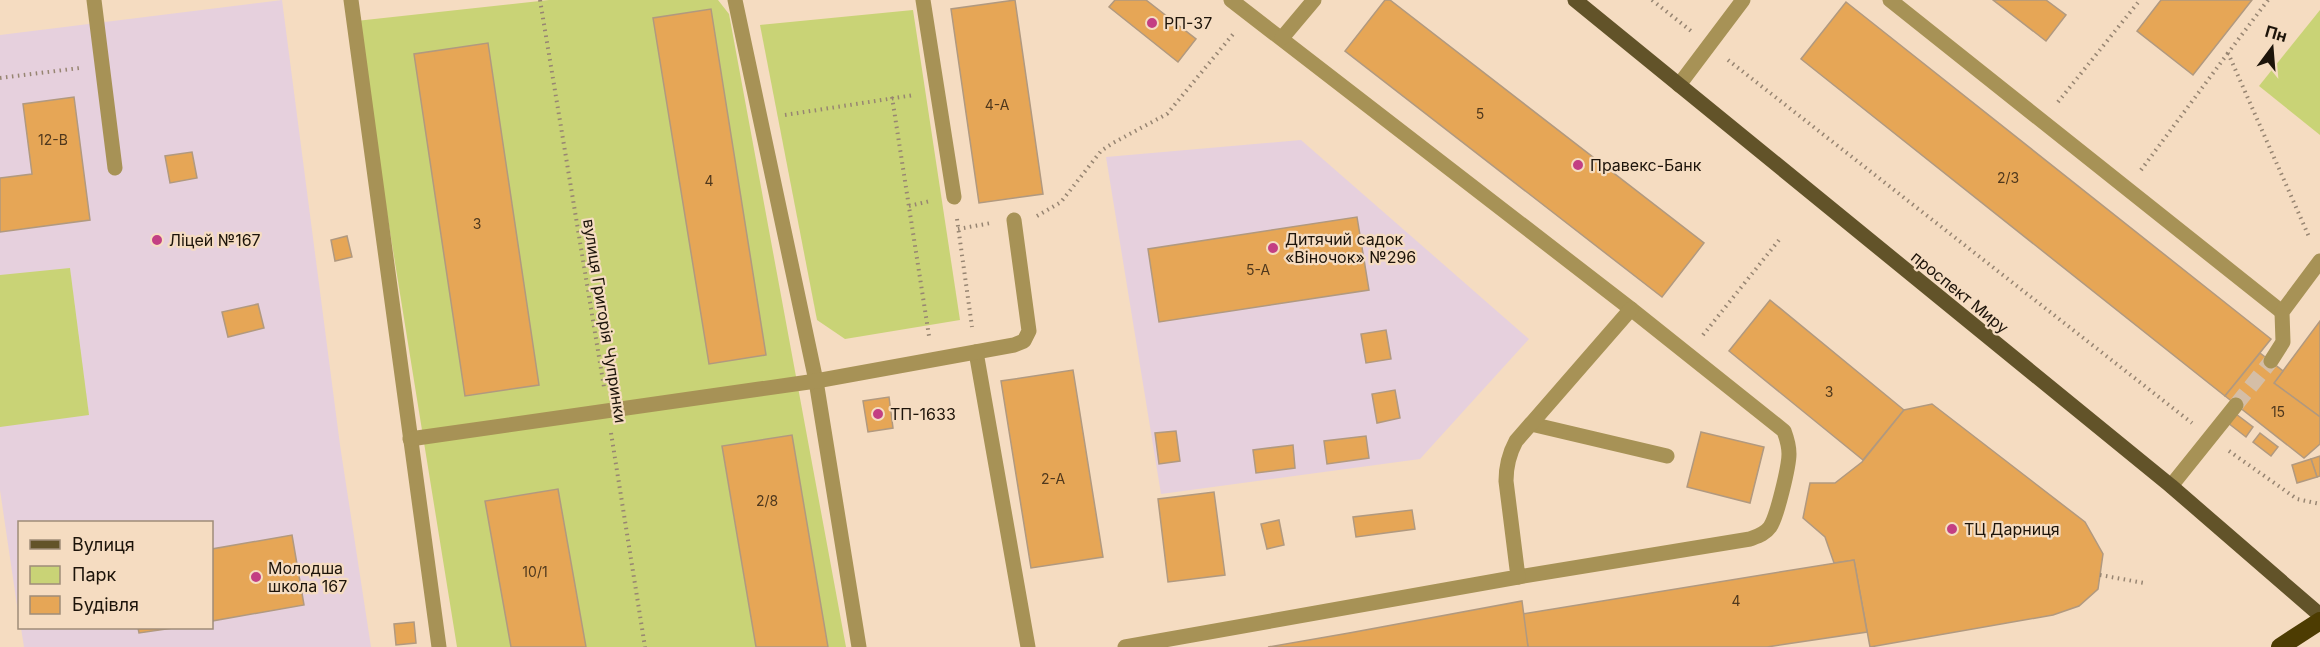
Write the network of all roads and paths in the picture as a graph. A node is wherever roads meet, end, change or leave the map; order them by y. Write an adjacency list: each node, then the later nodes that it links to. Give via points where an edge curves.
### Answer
1 (94, 0): 18 (lane)
2 (351, 0): 43 (lane)
3 (540, 0): 40 (path, вулиця Григорія Чупринки)
4 (735, 0): 23 (lane)
5 (923, 0): 21 (lane)
6 (1232, 0): 14 (lane)
7 (1314, 0): 15 (lane)
8 (1575, 0): 20 (main road, проспект Миру)
9 (1652, 0): 16 (path)
10 (1743, 0): 16 (lane)
11 (1890, 0): 24 (lane)
12 (2140, 0): 24 (path)
13 (2268, 0): 17 (path)
14 (1250, 14): 15 (lane); 28 (path, via 1167,114 1101,151 1061,202 1039,215)
15 (1282, 38): 32 (lane)
16 (1709, 45): 20 (lane); 42 (path)
17 (2228, 53): 26 (path); 31 (path)
18 (102, 66): 19 (path); 25 (lane)
19 (0, 78)
20 (1679, 85): 45 (main road, проспект Миру)
21 (937, 91): 23 (path); 27 (lane)
22 (892, 96): 36 (path)
23 (761, 119): 38 (lane)
24 (2042, 122): 26 (lane)
25 (115, 168)
26 (2127, 189): 33 (lane)
27 (954, 197): 29 (path)
28 (1014, 220): 29 (path); 34 (lane, via 1029,331 1024,340 1014,345)
29 (958, 229): 34 (path)
30 (1779, 240): 35 (path)
31 (2320, 262): 33 (lane)
32 (1631, 309): 35 (lane); 41 (lane)
33 (2282, 312): 37 (lane, via 2283,342)
34 (976, 352): 36 (lane); 55 (lane)
35 (1687, 354): 48 (lane, via 1784,431 1789,457 1770,526 1762,535 1750,539)
36 (933, 359): 38 (lane)
37 (2271, 361)
38 (816, 381): 40 (lane); 54 (lane)
39 (2236, 405): 42 (lane)
40 (608, 410): 43 (lane); 53 (path, вулиця Григорія Чупринки)
41 (1531, 424): 44 (lane); 48 (lane, via 1516,441 1506,465)
42 (2210, 437): 45 (lane); 46 (path, via 2297,500)
43 (410, 439): 52 (lane)
44 (1667, 456)
45 (2171, 486): 50 (main road, проспект Миру)
46 (2320, 504)
47 (2100, 575): 49 (path)
48 (1518, 577): 56 (lane)
49 (2144, 584)
50 (2320, 615)
51 (2320, 622): 57 (highway); 58 (highway)
52 (439, 647)
53 (645, 647)
54 (859, 647)
55 (1028, 647)
56 (1125, 647)
57 (2280, 647)
58 (2306, 647)

